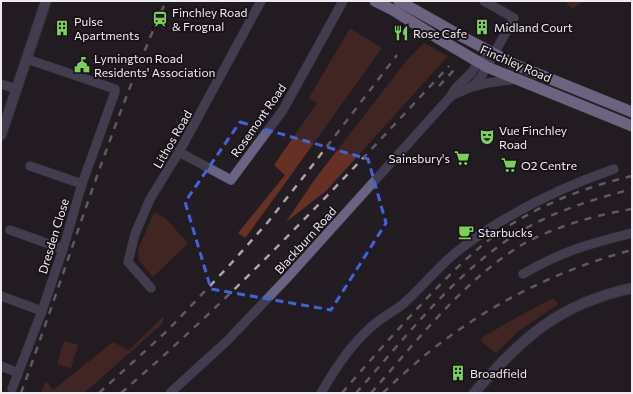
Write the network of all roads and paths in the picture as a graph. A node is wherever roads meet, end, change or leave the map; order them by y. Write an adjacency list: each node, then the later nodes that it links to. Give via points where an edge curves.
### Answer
1 (46, 1): 8 (street)
2 (261, 1): 18 (street, Lithos Road)
3 (343, 1): 18 (street, Rosemont Road, via 283,110 231,180)
4 (375, 1): 9 (highway, Finchley Road, via 394,10)
5 (399, 1): 7 (highway, Finchley Road)
6 (484, 1): 7 (street, via 514,18)
7 (494, 54): 9 (street, Blackburn Road, via 484,58); 15 (highway, Finchley Road)
8 (27, 58): 13 (street); 21 (street, Dresden Close, via 114,89)
9 (482, 65): 10 (highway, Finchley Road); 12 (street, Blackburn Road, via 478,81); 14 (street, Blackburn Road, via 455,89)
10 (517, 79): 12 (street, Blackburn Road); 16 (highway, Finchley Road)
11 (1, 84): 13 (street)
12 (469, 88): 14 (street, Blackburn Road)
13 (17, 89): 17 (street)
14 (451, 96): 33 (street, Blackburn Road, via 282,283 227,341)
15 (632, 112)
16 (632, 126)
17 (1, 135)
18 (179, 152): 26 (street, Lithos Road, via 150,199 129,256 130,267)
19 (30, 166): 21 (street)
20 (614, 169): 34 (street, via 532,204 459,250 402,305 377,322 360,338)
21 (82, 184): 24 (street, Dresden Close)
22 (10, 230): 24 (street)
23 (632, 234): 25 (street, via 563,253)
24 (63, 249): 29 (street, Dresden Close)
25 (523, 274)
26 (151, 288)
27 (632, 288): 35 (street, via 584,301 558,315 532,333 496,367)
28 (1, 296): 29 (street)
29 (42, 310): 31 (street, Dresden Close)
30 (1, 366): 31 (street)
31 (18, 373): 32 (street, Dresden Close)
32 (12, 389)
33 (170, 393)
34 (320, 393)
35 (474, 393)

